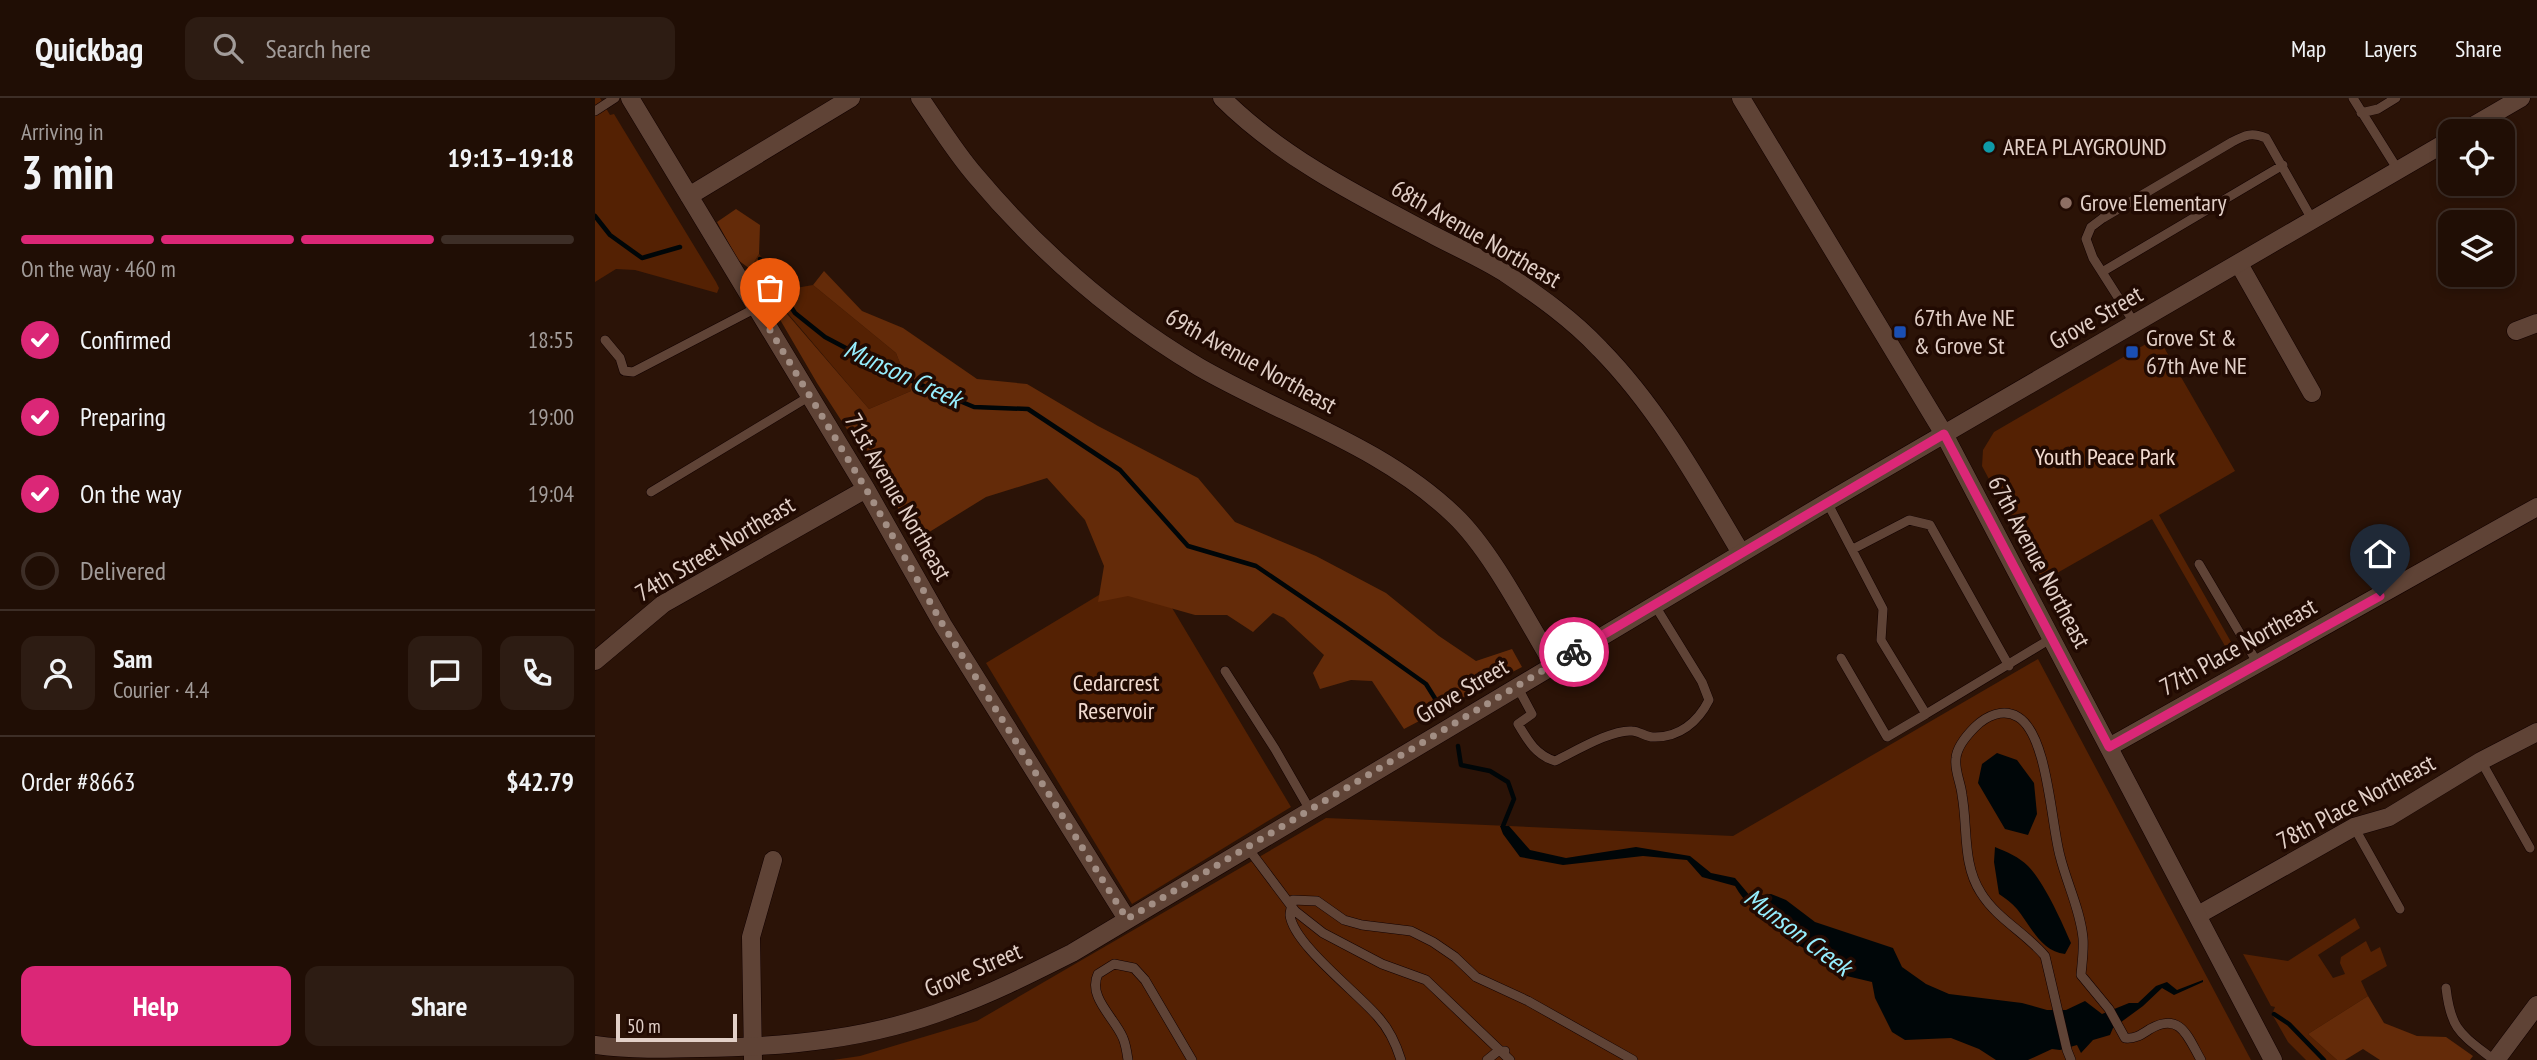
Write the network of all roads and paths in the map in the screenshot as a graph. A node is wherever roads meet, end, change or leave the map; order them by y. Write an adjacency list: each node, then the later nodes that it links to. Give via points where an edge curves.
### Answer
1 (615, 98): 10 (lane)
2 (630, 98): 16 (street, 71st Avenue Northeast)
3 (851, 98): 16 (street)
4 (920, 98): 39 (street, 69th Avenue Northeast, via 973,173 1019,225 1132,322 1200,367 1409,477 1456,516 1488,558)
5 (1223, 98): 33 (street, 68th Avenue Northeast, via 1291,155 1503,272 1563,314 1637,391)
6 (1741, 98): 27 (street, 67th Avenue Northeast)
7 (2353, 98): 11 (lane)
8 (2396, 98): 11 (lane)
9 (2521, 98): 12 (street)
10 (595, 111)
11 (2361, 113): 15 (lane)
12 (2485, 119)
13 (2438, 147): 15 (street, Grove Street)
14 (2283, 165): 17 (lane); 19 (lane); 19 (lane, via 2266,138 2246,135 2103,218 2091,227 2086,239)
15 (2398, 170): 17 (street, Grove Street)
16 (689, 196): 20 (street, 71st Avenue Northeast)
17 (2313, 221): 18 (street, Grove Street)
18 (2239, 264): 22 (street, Grove Street); 25 (street)
19 (2102, 272): 22 (lane)
20 (757, 308): 24 (lane, via 633,372 624,371); 26 (street, 71st Avenue Northeast)
21 (2537, 323): 23 (street)
22 (2135, 324): 27 (street, Grove Street)
23 (2516, 331)
24 (605, 340)
25 (2312, 393)
26 (810, 396): 28 (street, 71st Avenue Northeast); 29 (lane)
27 (1944, 434): 30 (street, Grove Street); 36 (street, 67th Avenue Northeast)
28 (866, 489): 38 (street, 74th Street Northeast, via 663,604); 56 (street, 71st Avenue Northeast, via 949,634)
29 (651, 492)
30 (1826, 502): 32 (lane); 33 (street, Grove Street)
31 (2537, 507): 40 (street, 77th Place Northeast)
32 (1853, 549): 41 (lane, via 1909,520 1930,525); 44 (lane, via 1883,610 1881,640)
33 (1741, 553): 35 (street, Grove Street)
34 (2199, 564): 40 (lane)
35 (1654, 604): 39 (street, Grove Street); 43 (lane, via 1709,700 1689,727 1650,738 1632,731 1615,734 1555,761 1532,747 1518,724 1532,714)
36 (2052, 638): 41 (lane); 46 (street, 67th Avenue Northeast)
37 (1842, 658): 44 (lane, via 1887,737)
38 (595, 661)
39 (1553, 664): 43 (street, Grove Street)
40 (2258, 664): 46 (street, 77th Place Northeast)
41 (2009, 666): 44 (lane)
42 (1225, 671): 48 (lane)
43 (1516, 686): 48 (street, Grove Street)
44 (1926, 715)
45 (2537, 732): 47 (street, 78th Place Northeast)
46 (2109, 747): 55 (street, 67th Avenue Northeast)
47 (2481, 761): 49 (street, 78th Place Northeast, via 2389,817); 51 (lane)
48 (1310, 810): 50 (street, Grove Street)
49 (2354, 827): 54 (lane); 55 (street, 78th Place Northeast)
50 (1247, 847): 53 (lane); 56 (street, Grove Street)
51 (2531, 848)
52 (773, 860): 61 (street, via 751,937)
53 (1291, 906): 60 (lane, via 1324,933 1382,964 1426,980); 64 (lane, via 1293,925 1305,943 1379,1018 1395,1041); 67 (lane, via 1293,900 1317,901 1344,920 1411,932 1455,957 1476,977)
54 (2400, 909)
55 (2198, 915): 70 (street, 67th Avenue Northeast)
56 (1127, 919): 61 (street, Grove Street, via 1072,953 950,1009 886,1028)
57 (2446, 988): 71 (lane, via 2449,1014 2458,1029)
58 (2536, 1009): 71 (street)
59 (595, 1045): 61 (street, Grove Street)
60 (1502, 1051): 65 (lane); 66 (lane)
61 (753, 1054)
62 (1128, 1060): 63 (lane, via 1123,1038 1095,986 1098,974 1114,964 1134,968 1145,980)
63 (1192, 1060)
64 (1401, 1060)
65 (1487, 1060)
66 (1511, 1060)
67 (1633, 1060)
68 (2071, 1060): 69 (lane, via 2045,956 1981,893 1969,859 1955,760 1974,727 1997,713 2020,718 2035,740 2047,779 2059,855 2079,915 2081,975 2125,1038 2174,1023 2188,1036)
69 (2201, 1060)
70 (2273, 1060)
71 (2495, 1060)

